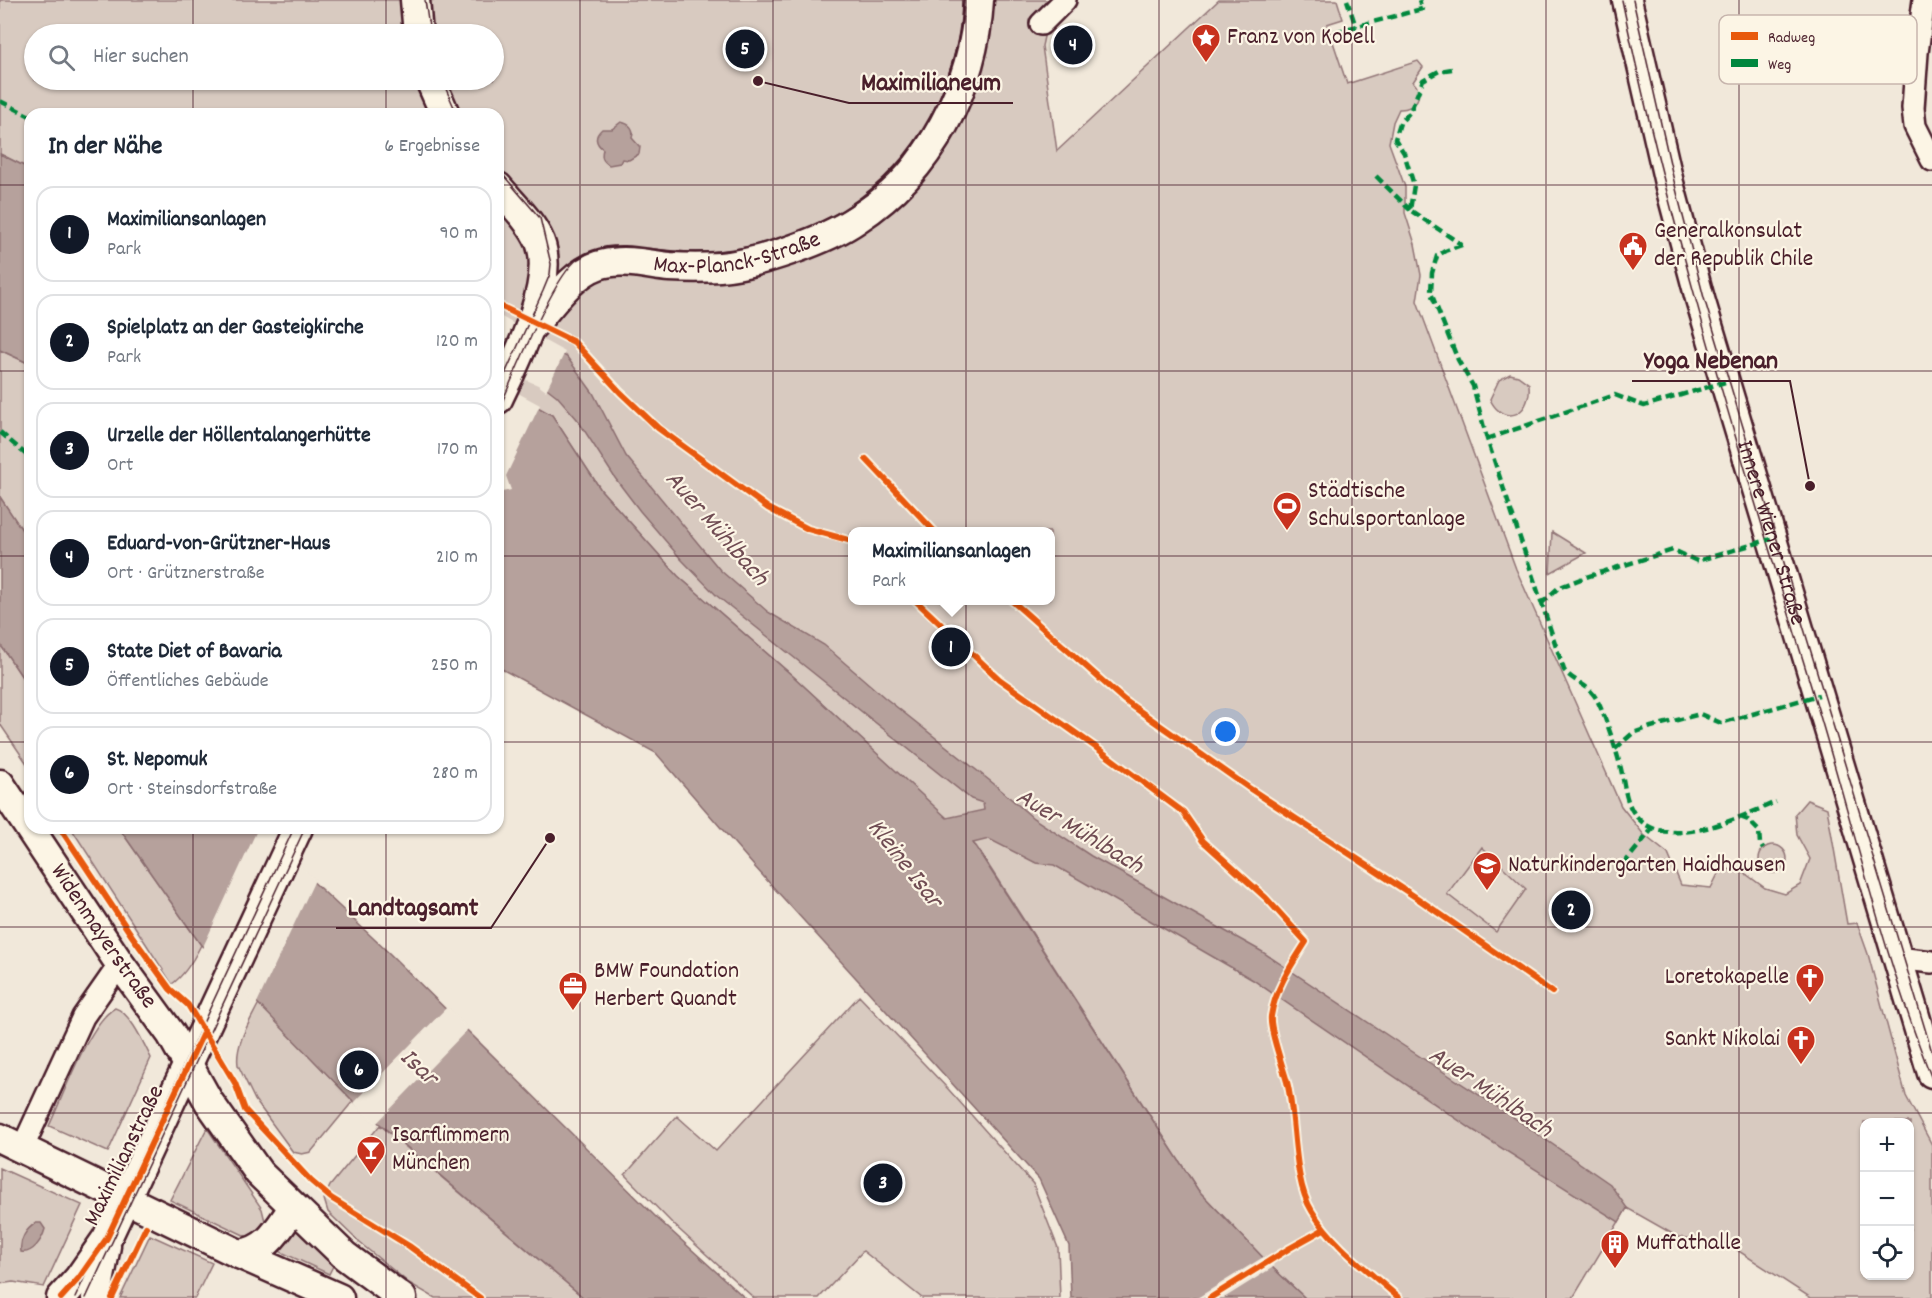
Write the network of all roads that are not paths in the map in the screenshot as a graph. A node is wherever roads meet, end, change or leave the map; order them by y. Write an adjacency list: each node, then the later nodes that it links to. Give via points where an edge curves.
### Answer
1 (415, 0): 6 (main road)
2 (979, 0): 15 (main road, Max-Planck-Straße, via 972,54 948,116 910,174 858,219 818,240 751,262 697,268 616,261 598,265 587,270)
3 (1065, 0): 7 (street)
4 (1628, 0): 21 (main road, Innere Wiener Straße, via 1700,299)
5 (1924, 0): 8 (street)
6 (417, 24)
7 (1041, 24)
8 (1917, 53)
9 (1915, 84): 12 (street, via 1913,108)
10 (434, 90): 11 (main road)
11 (442, 108)
12 (1924, 127): 13 (street)
13 (1932, 159)
14 (504, 194): 15 (main road, via 540,242 544,261)
15 (536, 317): 16 (main road)
16 (504, 386)
17 (0, 784): 18 (main road, Widenmayerstraße)
18 (24, 820)
19 (33, 834): 23 (main road, Widenmayerstraße)
20 (295, 834): 24 (main road, Maximilianstraße)
21 (1897, 958): 22 (street); 25 (main road, Innere Wiener Straße)
22 (1932, 962)
23 (120, 964): 24 (main road, Widenmayerstraße); 26 (street, via 82,1017)
24 (188, 1063): 27 (main road, Maximilianstraße); 28 (main road, Widenmayerstraße, via 208,1102 259,1173)
25 (1931, 1066)
26 (11, 1143): 27 (main road)
27 (126, 1199): 29 (main road, Maximilianstraße); 30 (main road)
28 (293, 1208): 30 (main road, via 266,1244); 34 (main road, Widenmayerstraße, via 345,1256)
29 (107, 1238): 31 (main road, Maximilianstraße); 32 (main road, Maximilianstraße)
30 (239, 1254): 33 (main road)
31 (61, 1298)
32 (96, 1298)
33 (339, 1298)
34 (402, 1298)

